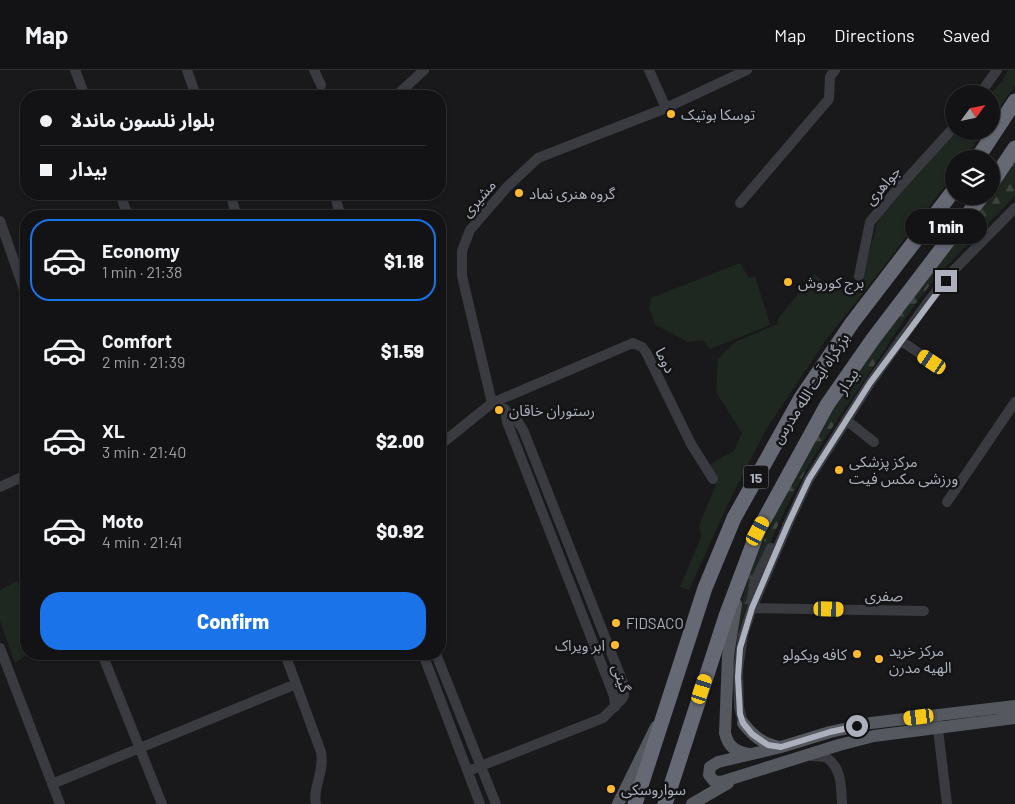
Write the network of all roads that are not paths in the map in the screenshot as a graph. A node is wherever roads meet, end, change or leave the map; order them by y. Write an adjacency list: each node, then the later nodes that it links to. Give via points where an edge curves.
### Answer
1 (76, 70): 11 (street)
2 (187, 70): 12 (street)
3 (314, 70): 9 (street)
4 (424, 70): 13 (street)
5 (649, 70): 15 (street)
6 (746, 70): 15 (street, مشیری)
7 (835, 70): 22 (street, via 830,77 829,99)
8 (997, 70): 10 (street)
9 (321, 85)
10 (986, 85)
11 (83, 90)
12 (194, 90)
13 (402, 90)
14 (1015, 101): 18 (highway)
15 (666, 108): 31 (street, مشیری, via 538,158 506,187 470,230 462,250 462,276)
16 (945, 137): 26 (street, جواهری, via 870,222)
17 (1015, 148): 19 (highway)
18 (983, 150)
19 (1000, 170)
20 (1015, 200): 40 (street, بیدار, via 950,266 866,379 793,500 754,583)
21 (945, 202): 51 (highway, بزرگراه آیت الله مدرس / 15, via 852,323 777,439 734,518 705,588)
22 (740, 203)
23 (975, 205): 39 (highway, بزرگراه آیت الله مدرس / 15, via 827,405 758,531)
24 (1015, 208): 28 (street, بیدار, via 954,270)
25 (0, 221): 27 (street)
26 (859, 276)
27 (20, 279)
28 (900, 340): 29 (street); 32 (street, بیدار)
29 (932, 362)
30 (1015, 402): 38 (street)
31 (492, 403): 33 (street); 36 (street, دوما, via 628,344 638,344 646,352 691,444); 60 (street, گیتی, via 505,409 524,432 624,685 624,694 603,718)
32 (846, 420): 34 (street); 40 (street, بیدار, via 801,494)
33 (446, 440)
34 (874, 442)
35 (20, 478): 37 (street)
36 (712, 478)
37 (0, 487)
38 (946, 502)
39 (745, 565): 54 (main road, via 729,644); 71 (highway, بزرگراه آیت الله مدرس / 15)
40 (752, 608): 41 (street, صفری); 53 (street, بیدار, via 739,656 738,697)
41 (924, 611)
42 (0, 648): 47 (street)
43 (104, 660): 57 (street)
44 (287, 660): 48 (street)
45 (425, 660): 61 (street)
46 (438, 660): 60 (street)
47 (2, 661): 63 (street)
48 (296, 684): 57 (street); 66 (street, via 323,762)
49 (1015, 706): 50 (main road)
50 (936, 715): 55 (street); 56 (main road, via 871,722)
51 (663, 716): 69 (main road, via 650,735); 70 (highway, بزرگراه آیت الله مدرس / 15)
52 (1015, 718): 55 (main road)
53 (743, 723): 54 (main road, via 737,735 727,731); 56 (main road, via 768,745)
54 (725, 724): 58 (main road, via 725,735 733,749)
55 (938, 728): 59 (main road, via 874,736); 74 (street)
56 (781, 747): 58 (main road)
57 (139, 748): 63 (street); 65 (street)
58 (751, 754): 62 (main road, via 718,762 711,766 709,772 716,782)
59 (798, 758): 62 (main road); 73 (street, via 820,755 829,759 839,773)
60 (482, 767): 61 (street); 68 (street)
61 (468, 771): 67 (street)
62 (746, 774): 72 (main road)
63 (52, 784): 64 (street)
64 (60, 804)
65 (162, 804)
66 (316, 804)
67 (480, 804)
68 (496, 804)
69 (618, 804)
70 (635, 804)
71 (665, 804)
72 (692, 804)
73 (842, 804)
74 (947, 804)

